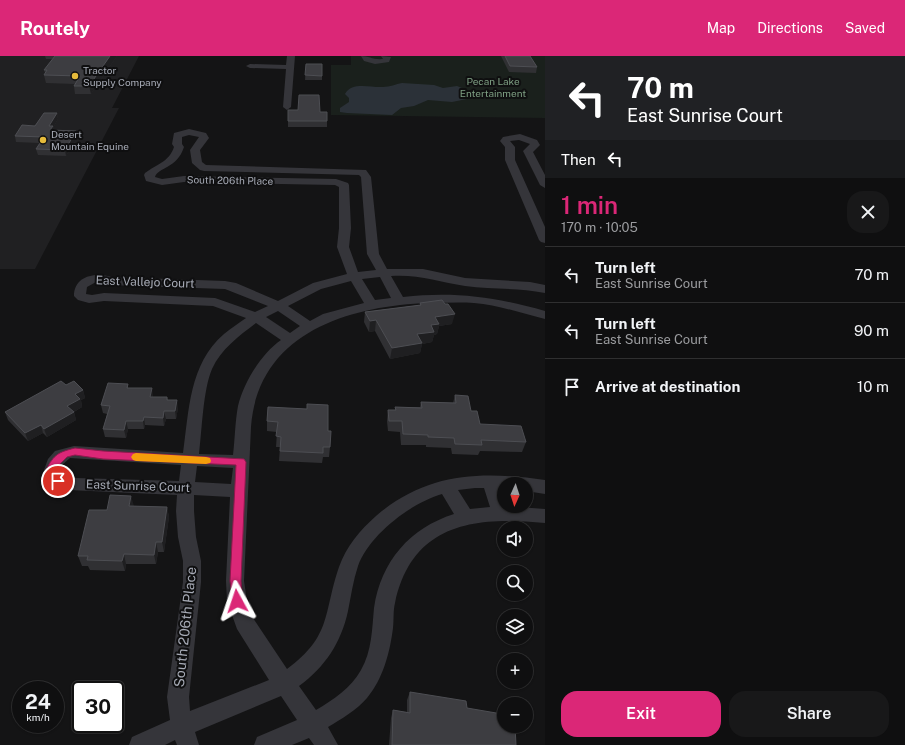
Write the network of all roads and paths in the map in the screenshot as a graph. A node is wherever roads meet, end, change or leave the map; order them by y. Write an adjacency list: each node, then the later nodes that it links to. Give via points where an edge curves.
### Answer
1 (291, 56): 5 (street)
2 (365, 56): 3 (street, via 367,60 377,62 386,60)
3 (385, 56)
4 (250, 66): 5 (street)
5 (290, 66): 6 (street)
6 (287, 107)
7 (545, 185): 8 (street, via 528,151 536,145 534,142 520,137 506,139 510,147 510,160)
8 (545, 240)
9 (383, 273): 10 (street, South 206th Place); 10 (street, South 206th Place, via 373,254 366,177 362,172 204,168 197,163 195,150 204,138 203,135 189,132 177,135 179,147 174,159 149,175 154,182 164,183 184,179 343,183 343,247); 11 (street, South 206th Place, via 423,274 465,282); 12 (street)
10 (354, 276): 13 (street); 14 (street, South 206th Place, via 317,286)
11 (545, 289)
12 (398, 300): 13 (street); 15 (street, via 480,300)
13 (371, 304): 17 (street, via 340,312)
14 (280, 306): 16 (street, South 206th Place); 16 (street, East Vallejo Court, via 224,285 108,281 99,278 86,282 80,289 80,296 91,299 208,301); 17 (street, East Vallejo Court)
15 (545, 315)
16 (256, 318): 18 (street, East Vallejo Court); 19 (street, South 206th Place, via 228,338 205,369 200,385)
17 (309, 326): 18 (street)
18 (289, 339): 20 (street, via 267,362 257,376 250,393 243,423)
19 (190, 460): 20 (street, East Sunrise Court); 26 (street, South 206th Place); 26 (street, East Sunrise Court, via 75,452 64,454 51,470 52,476 58,481 72,484)
20 (241, 462): 27 (street)
21 (491, 482): 22 (street); 24 (street); 28 (street)
22 (497, 482)
23 (533, 485): 25 (street)
24 (446, 486): 32 (street); 33 (street, via 400,508 384,520 358,548 350,565 329,638 318,656)
25 (545, 487)
26 (186, 488): 27 (street, East Sunrise Court); 35 (street, South 206th Place, via 185,511 192,561 192,582 178,697)
27 (239, 491): 33 (street, via 235,581 237,601 244,622)
28 (497, 502)
29 (497, 512): 32 (street)
30 (522, 513): 31 (street)
31 (545, 516)
32 (465, 517): 34 (street, via 437,527 412,546 401,560 388,587 382,634 370,676 361,690)
33 (284, 684): 34 (street); 35 (street, via 234,704)
34 (313, 725): 37 (street); 38 (street)
35 (185, 735): 36 (street)
36 (140, 745)
37 (265, 745)
38 (327, 745)

